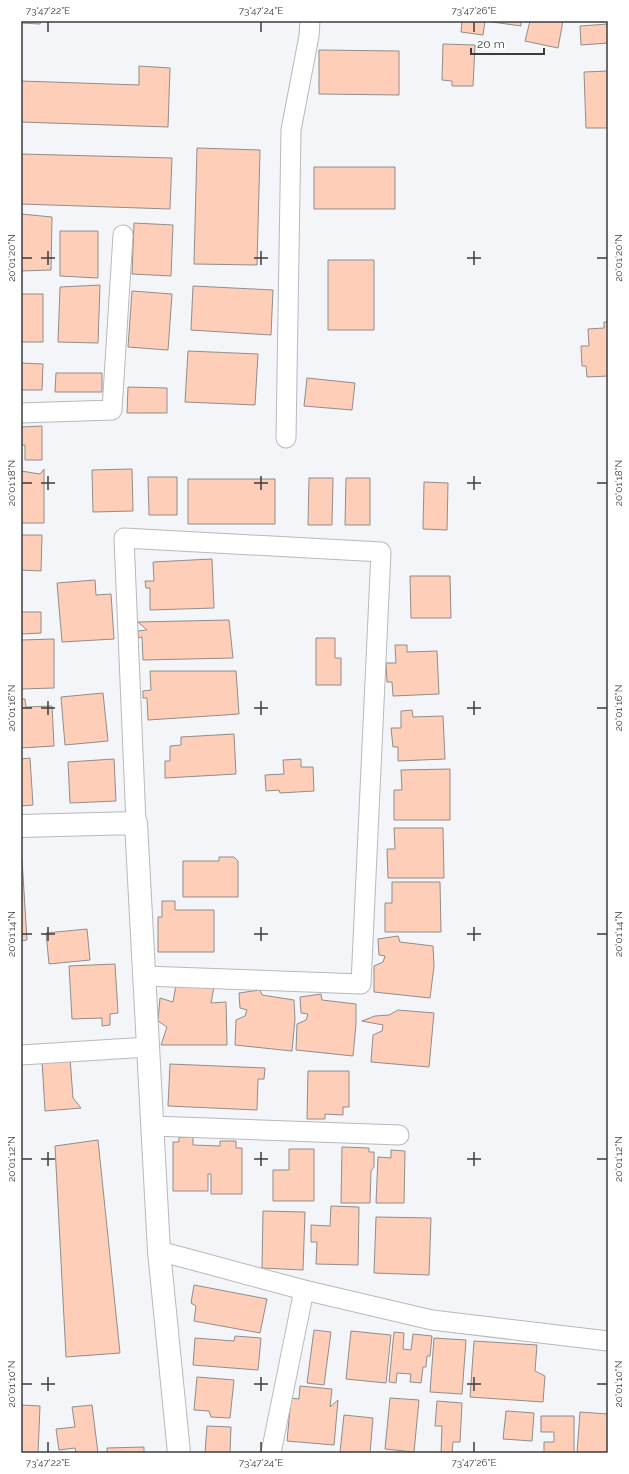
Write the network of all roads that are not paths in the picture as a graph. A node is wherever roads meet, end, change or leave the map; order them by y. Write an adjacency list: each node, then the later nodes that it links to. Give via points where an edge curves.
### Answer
1 (310, 21): 4 (street, via 291,130)
2 (123, 236): 3 (street, via 112,410)
3 (21, 413)
4 (286, 438)
5 (136, 823): 6 (street); 7 (street); 7 (street, via 124,538 381,552 361,984)
6 (21, 826)
7 (144, 976): 8 (street)
8 (148, 1047): 9 (street); 10 (street)
9 (21, 1055)
10 (152, 1126): 11 (street); 12 (street)
11 (399, 1135)
12 (159, 1251): 13 (street); 15 (street)
13 (304, 1290): 14 (street, via 432,1320); 16 (street)
14 (608, 1341)
15 (179, 1453)
16 (271, 1453)

